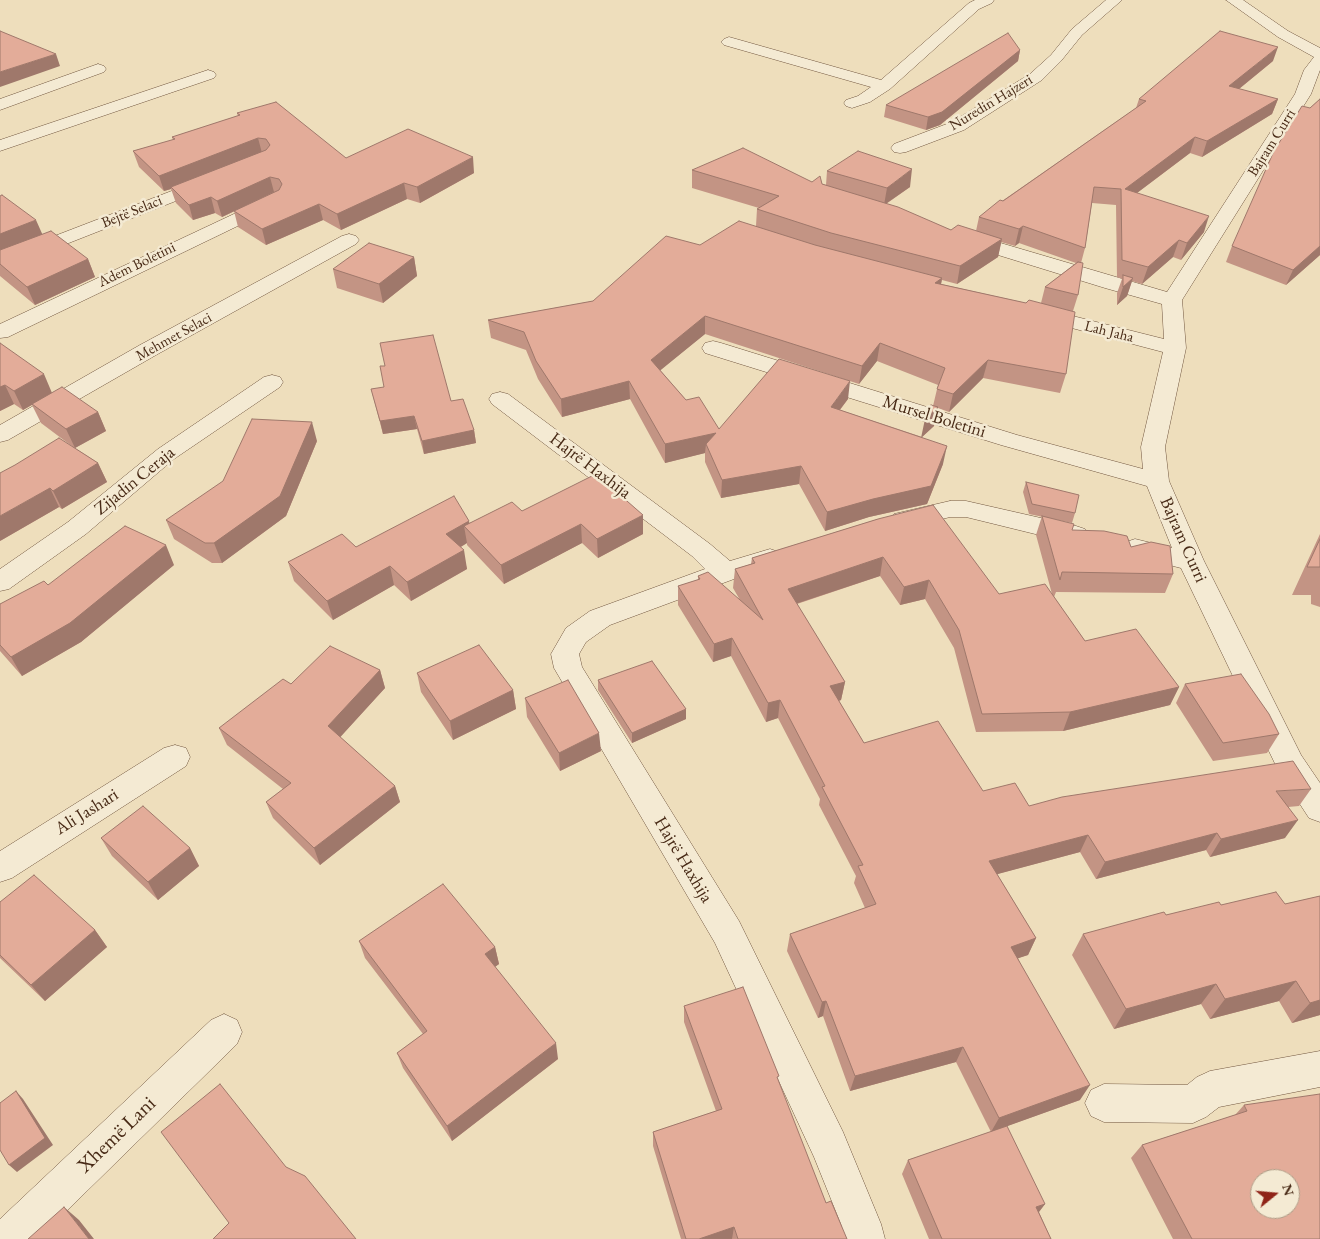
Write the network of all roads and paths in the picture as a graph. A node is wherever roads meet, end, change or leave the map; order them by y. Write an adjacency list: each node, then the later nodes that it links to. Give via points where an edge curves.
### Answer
1 (987, 0): 9 (street, via 974,6)
2 (1115, 0): 13 (street, Nuredin Hajzeri, via 1076,32 1036,77 958,126)
3 (1233, 0): 5 (street, via 1283,34)
4 (729, 42): 9 (street)
5 (1320, 54)
6 (1320, 60): 19 (street, Bajram Curri, via 1312,70 1303,94)
7 (98, 69): 11 (street)
8 (208, 75): 12 (street)
9 (884, 86): 10 (street)
10 (852, 103)
11 (0, 104)
12 (0, 146)
13 (900, 148)
14 (227, 174): 18 (street, Bejtë Selaci)
15 (276, 200): 21 (street, Adem Boletini)
16 (941, 231): 19 (street)
17 (350, 240): 26 (street, Mehmet Selaci)
18 (0, 264)
19 (1172, 300): 23 (street, Bajram Curri)
20 (1022, 310): 23 (street, Lah Jaha)
21 (0, 332)
22 (713, 348): 27 (street, Mursel Boletini, via 1010,440)
23 (1175, 348): 27 (street, Bajram Curri, via 1153,447)
24 (272, 382): 32 (street, Zijadin Ceraja, via 166,454 77,528)
25 (500, 399): 31 (street, Hajrë Haxhija, via 693,544)
26 (0, 435)
27 (1157, 481): 30 (street, Bajram Curri)
28 (879, 526): 30 (street, via 950,509 966,509)
29 (798, 550): 31 (street, Hajrë Haxhija)
30 (1191, 561): 34 (street, Bajram Curri, via 1276,766)
31 (725, 572): 40 (street, Hajrë Haxhija, via 600,618 576,635 565,654 568,668 727,932 829,1146 862,1224)
32 (0, 582)
33 (174, 757): 35 (street, Ali Jashari)
34 (1320, 809)
35 (0, 868)
36 (224, 1032): 39 (street, Xhemë Lani)
37 (1320, 1069): 38 (street, via 1210,1090 1193,1104)
38 (1104, 1103)
39 (9, 1239)
40 (865, 1239)

